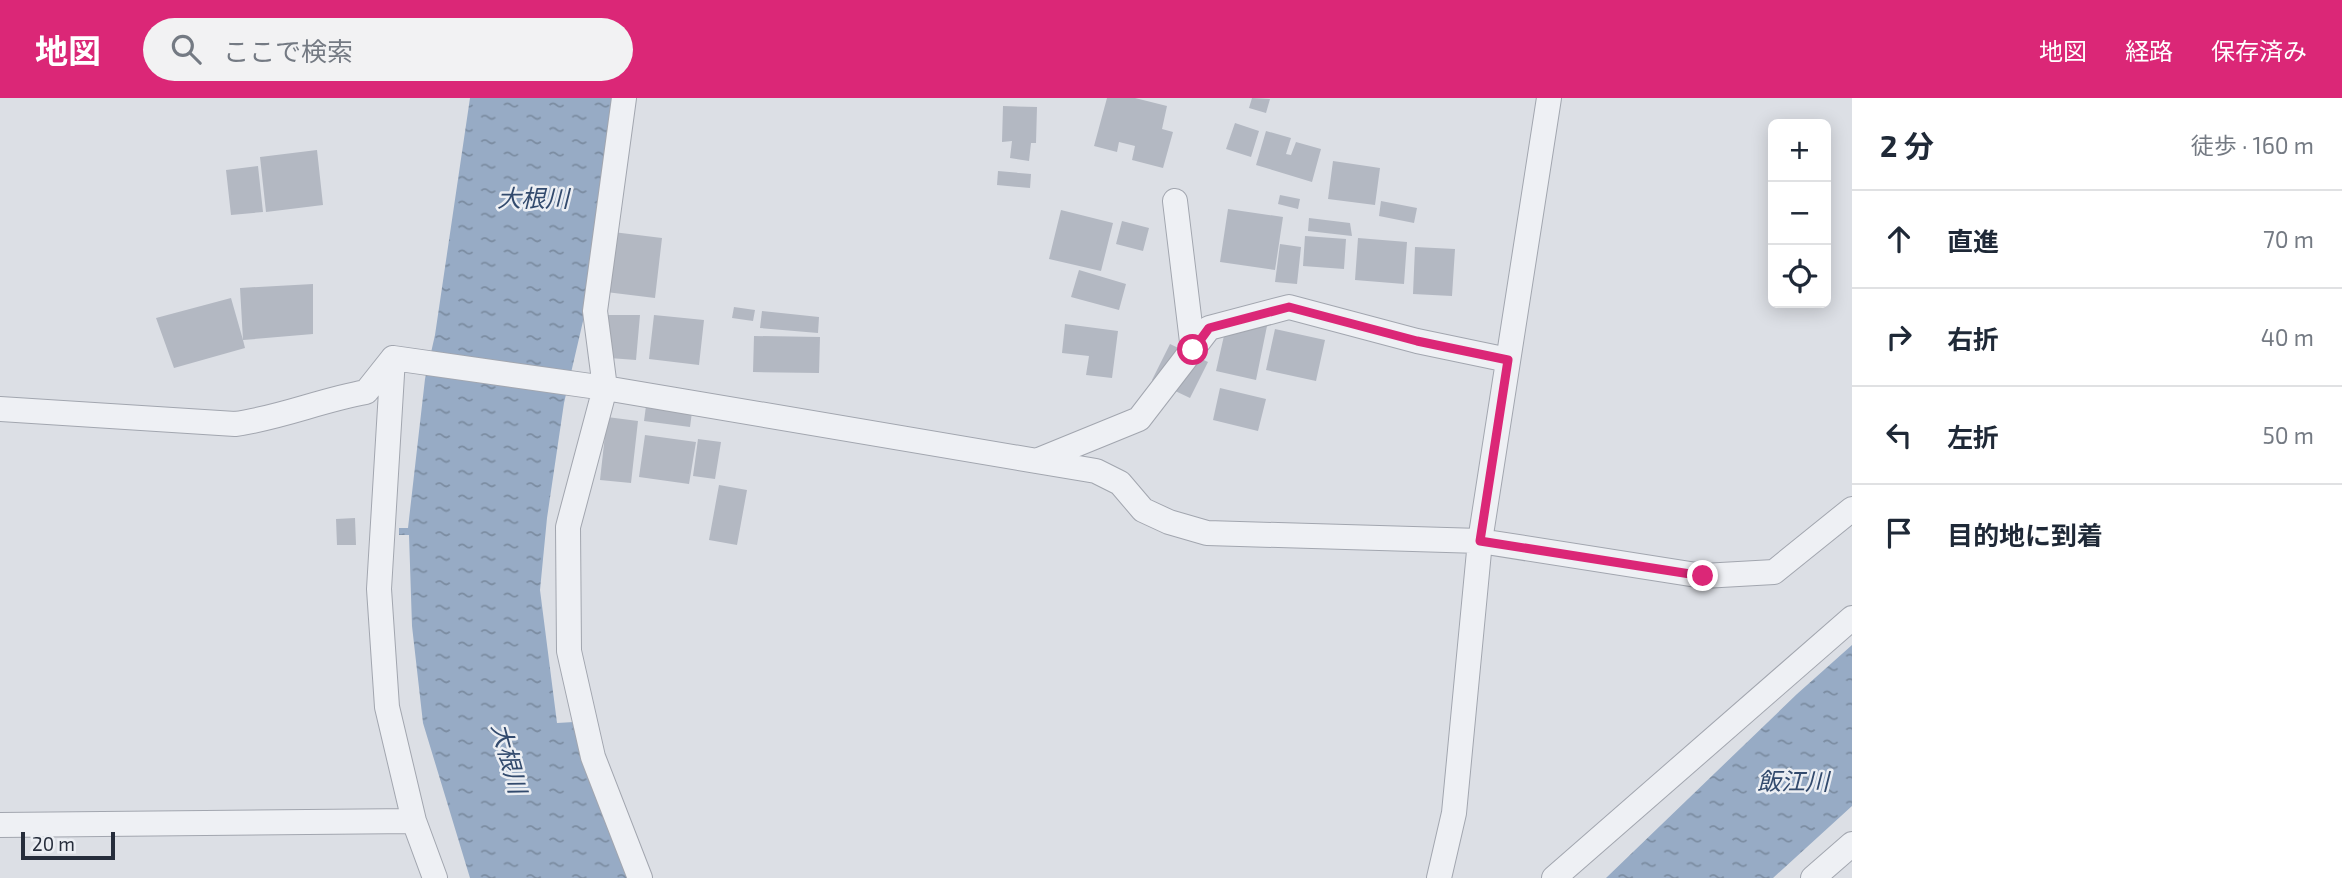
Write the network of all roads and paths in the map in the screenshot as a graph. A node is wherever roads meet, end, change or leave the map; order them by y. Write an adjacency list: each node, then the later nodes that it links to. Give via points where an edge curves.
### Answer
1 (624, 98): 7 (street, via 596,311)
2 (1549, 98): 6 (street)
3 (1175, 201): 4 (street)
4 (1193, 350): 6 (street, via 1209,328 1289,307); 9 (street, via 1139,419)
5 (393, 358): 7 (street); 8 (street, via 366,393 261,421 235,424); 13 (street, via 380,589 387,707)
6 (1508, 360): 11 (street)
7 (600, 387): 9 (street); 17 (street, via 568,527 569,651 593,757)
8 (0, 409)
9 (1036, 462): 11 (street, via 1096,471 1120,483 1143,510 1207,533)
10 (1852, 509): 11 (street, via 1774,572 1703,576)
11 (1480, 541): 18 (street, via 1454,813)
12 (1852, 618): 19 (street)
13 (414, 821): 14 (street); 16 (street)
14 (0, 825)
15 (1852, 844): 20 (street)
16 (435, 878)
17 (640, 878)
18 (1439, 878)
19 (1554, 878)
20 (1813, 878)

